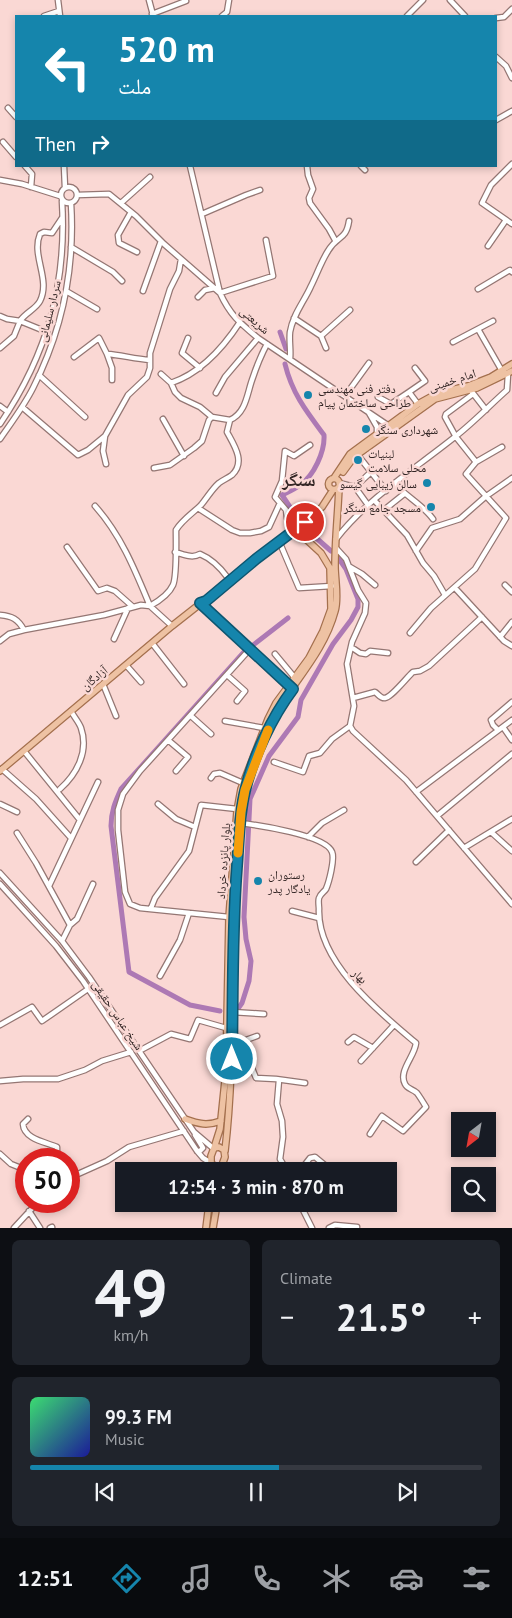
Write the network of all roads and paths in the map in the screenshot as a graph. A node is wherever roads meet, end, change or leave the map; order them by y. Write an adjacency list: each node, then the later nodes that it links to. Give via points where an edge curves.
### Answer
1 (58, 0): 8 (street)
2 (149, 0): 9 (street)
3 (229, 0): 10 (street)
4 (423, 0): 11 (street)
5 (450, 0): 12 (street)
6 (186, 2): 9 (street)
7 (512, 10): 13 (street)
8 (60, 14)
9 (153, 15)
10 (223, 15)
11 (408, 15)
12 (464, 15)
13 (497, 18)
14 (497, 57): 15 (street)
15 (512, 78)
16 (8, 108): 18 (street)
17 (512, 111): 19 (street)
18 (15, 116)
19 (497, 119)
20 (3, 142): 21 (street)
21 (15, 156)
22 (512, 164): 39 (street, via 491,185 482,204)
23 (26, 167): 29 (street, via 32,174)
24 (64, 167): 30 (street)
25 (190, 167): 37 (street, شریعتی)
26 (307, 167): 43 (street, via 312,189 310,203)
27 (150, 177): 35 (street)
28 (0, 180): 29 (street)
29 (31, 187): 33 (street)
30 (65, 188): 32 (street, via 73,188); 33 (street, via 61,191)
31 (260, 190): 37 (street)
32 (77, 195): 34 (street); 35 (street, via 109,194)
33 (61, 198): 34 (street, via 66,204); 38 (street, سردار سلیمانی)
34 (72, 203): 46 (street, سردار سلیمانی)
35 (121, 203): 36 (street)
36 (131, 212): 44 (street); 47 (street, via 118,235 118,243)
37 (202, 214): 55 (street, شریعتی)
38 (63, 217): 61 (street, via 52,233 40,234 37,241 44,278 41,300); 65 (street, سردار سلیمانی, via 58,283)
39 (506, 220): 41 (street); 45 (street)
40 (349, 221): 43 (street, via 348,231)
41 (512, 224)
42 (266, 240): 55 (street, via 273,276)
43 (335, 240): 60 (street)
44 (161, 241): 48 (street); 54 (street)
45 (488, 246)
46 (71, 247): 50 (street); 53 (street, سردار سلیمانی)
47 (137, 252)
48 (181, 259): 51 (street); 76 (street)
49 (512, 272): 52 (street, via 510,270)
50 (122, 280)
51 (215, 288): 55 (street); 56 (street)
52 (478, 289)
53 (66, 291): 57 (street); 83 (street, سردار سلیمانی, via 56,335)
54 (143, 291)
55 (220, 293): 63 (street, شریعتی, via 227,309)
56 (198, 297)
57 (97, 309)
58 (350, 310): 66 (street)
59 (0, 316): 61 (street)
60 (294, 318): 66 (street); 75 (street, via 290,332)
61 (20, 321): 65 (street); 71 (street, via 14,336)
62 (493, 321): 64 (street)
63 (240, 322): 68 (street, شریعتی); 79 (street)
64 (478, 329): 69 (street); 81 (street)
65 (47, 332): 95 (street, سردار سلیمانی, via 24,386)
66 (321, 336): 72 (street)
67 (188, 338): 79 (street, via 182,353)
68 (258, 338): 70 (street, شریعتی); 88 (street, via 225,377)
69 (453, 342)
70 (267, 344): 75 (street, شریعتی); 100 (street, via 244,405)
71 (0, 348)
72 (326, 348)
73 (106, 354): 74 (street, via 99,338); 76 (street); 84 (street, via 112,368)
74 (74, 356)
75 (290, 359): 89 (street, شریعتی)
76 (150, 360): 104 (street, via 147,377 128,396)
77 (369, 363): 89 (street)
78 (512, 364): 81 (main road, امام خمینی)
79 (200, 368): 85 (street)
80 (415, 368): 87 (street, via 424,381)
81 (507, 372): 86 (main road, امام خمینی, via 491,377); 94 (street, via 508,390)
82 (161, 374): 85 (street)
83 (39, 375): 93 (street, سردار سلیمانی); 97 (street)
84 (112, 380)
85 (171, 383): 98 (street, via 181,398)
86 (471, 390): 91 (main road, امام خمینی, via 438,393); 94 (street); 102 (main road, امام خمینی, via 435,399); 105 (street, via 446,414)
87 (409, 392): 90 (street, via 391,404); 91 (street)
88 (216, 393)
89 (345, 396): 96 (street, شریعتی)
90 (378, 397)
91 (418, 404): 102 (main road, امام خمینی)
92 (0, 406): 95 (street)
93 (22, 407): 104 (street, via 78,454); 106 (street, سردار سلیمانی)
94 (486, 410): 105 (street)
95 (8, 412): 101 (street, سردار سلیمانی)
96 (368, 412): 102 (street, شریعتی); 103 (street, via 377,427)
97 (85, 417)
98 (212, 417): 100 (street); 110 (street, via 202,441)
99 (163, 419): 110 (street)
100 (230, 420): 126 (street, via 226,432 236,448 238,468 218,483)
101 (0, 424)
102 (390, 427): 103 (main road, امام خمینی); 109 (main road, امام خمینی)
103 (377, 434): 116 (main road, امام خمینی, via 350,454)
104 (105, 436): 112 (street, via 103,451)
105 (456, 436): 111 (street); 117 (street)
106 (0, 440)
107 (310, 445): 123 (street, via 294,456 285,451 282,482 275,496)
108 (502, 447): 111 (street)
109 (357, 454): 114 (street); 116 (main road, امام خمینی)
110 (184, 456): 113 (street, via 170,466)
111 (476, 462): 121 (street, via 466,474)
112 (106, 464)
113 (154, 468)
114 (371, 472): 118 (street); 119 (street)
115 (512, 478): 121 (street)
116 (336, 484): 118 (street); 129 (main road, آزادگان, via 322,508); 130 (main road, بلوار پانزده خرداد)
117 (395, 484): 119 (street); 120 (street)
118 (355, 487): 124 (street)
119 (386, 491): 122 (street)
120 (404, 494): 127 (street); 128 (street)
121 (485, 497): 134 (street, via 460,519 432,528); 141 (street, via 506,518 475,569)
122 (374, 500): 124 (street); 127 (street)
123 (280, 502): 126 (street, via 269,527 250,533 232,530); 129 (street)
124 (368, 505): 130 (street)
125 (96, 506): 145 (street, via 129,557)
126 (198, 508): 135 (street, via 179,524)
127 (384, 510): 134 (street, via 407,535)
128 (433, 519)
129 (294, 528): 131 (main road, آزادگان); 137 (main road, آزادگان, via 276,538); 140 (main road, بلوار پانزده خرداد, via 321,553 330,568)
130 (336, 538): 133 (main road, بلوار پانزده خرداد)
131 (279, 541): 140 (street, via 299,588); 144 (main road, آزادگان)
132 (67, 547): 146 (street, via 98,591 108,588 115,591)
133 (336, 548): 136 (street); 168 (main road, بلوار پانزده خرداد, via 336,610 312,661)
134 (416, 551): 143 (street)
135 (175, 552): 137 (street, via 195,557 200,554 216,564); 145 (street, via 173,585)
136 (349, 567): 138 (street); 158 (street, via 366,603)
137 (228, 578): 144 (main road, آزادگان)
138 (375, 585)
139 (505, 585): 142 (street)
140 (332, 586): 164 (main road, بلوار پانزده خرداد, via 331,609 323,631)
141 (455, 588): 143 (street); 148 (street)
142 (512, 592)
143 (445, 595): 152 (street)
144 (201, 602): 150 (main road, آزادگان); 159 (street)
145 (150, 606): 146 (street); 150 (street)
146 (130, 607): 151 (street); 154 (street)
147 (0, 615): 151 (street, via 16,619)
148 (482, 617): 153 (street); 169 (street, via 428,666 412,672 386,698 375,692)
149 (512, 622): 153 (street)
150 (172, 626): 156 (main road, آزادگان)
151 (24, 630): 155 (street, via 9,634)
152 (410, 633)
153 (500, 637): 157 (street)
154 (114, 639)
155 (0, 641)
156 (152, 643): 162 (main road, آزادگان); 167 (street)
157 (512, 646)
158 (351, 648): 160 (street, via 366,654 370,651); 169 (street, via 347,664)
159 (250, 649): 163 (street); 168 (street)
160 (388, 653)
161 (275, 654): 164 (street)
162 (126, 665): 165 (street); 166 (main road, آزادگان)
163 (226, 675): 170 (street, via 245,691); 174 (street)
164 (295, 678): 168 (main road, بلوار پانزده خرداد)
165 (141, 682)
166 (103, 684): 172 (main road, آزادگان); 173 (street)
167 (184, 684)
168 (291, 688): 178 (main road, بلوار پانزده خرداد, via 276,703); 201 (main road, بلوار پانزده خرداد, via 272,721 252,769)
169 (353, 698): 177 (street)
170 (237, 701)
171 (512, 702): 179 (street, via 491,720 492,725)
172 (71, 711): 183 (main road, آزادگان); 191 (street, via 81,726 83,751 80,763)
173 (116, 716)
174 (191, 716): 180 (street); 181 (street)
175 (512, 720): 179 (street)
176 (225, 721): 178 (street)
177 (350, 726): 185 (street, via 320,752 309,756 303,772); 192 (street)
178 (264, 728): 190 (main road, بلوار پانزده خرداد)
179 (500, 729): 182 (street); 192 (street)
180 (211, 734)
181 (168, 740): 187 (street, via 188,757); 216 (street, via 129,785 118,810 127,900 134,907)
182 (512, 740)
183 (24, 751): 186 (main road, آزادگان); 200 (street)
184 (512, 754): 198 (street)
185 (274, 762)
186 (1, 770): 207 (street, via 36,799)
187 (176, 771)
188 (211, 778): 190 (street, via 220,773)
189 (98, 782): 200 (street)
190 (243, 783): 195 (main road, بلوار پانزده خرداد)
191 (60, 789)
192 (416, 792): 198 (street)
193 (0, 804): 197 (street)
194 (158, 804): 202 (street, via 176,819)
195 (237, 809): 202 (street, via 201,806); 219 (main road, بلوار پانزده خرداد)
196 (344, 810): 206 (street, via 322,823)
197 (16, 812)
198 (437, 816): 203 (street)
199 (512, 819): 204 (street)
200 (80, 820): 207 (street)
201 (240, 823): 206 (street, بهار); 224 (main road, بلوار پانزده خرداد)
202 (195, 827): 216 (street, via 189,851 154,898)
203 (449, 830): 208 (street); 210 (street)
204 (491, 832): 208 (street); 209 (street)
205 (17, 833): 214 (street)
206 (308, 837): 220 (street, بهار, via 332,851 326,889 319,897)
207 (71, 838): 214 (street)
208 (464, 848): 215 (street)
209 (512, 851)
210 (416, 862)
211 (0, 873): 222 (street, شیخ عباس حقیقی)
212 (0, 884): 225 (street, شیخ عباس حقیقی, via 56,946)
213 (93, 884): 221 (street, via 77,919)
214 (49, 886): 221 (street)
215 (512, 904)
216 (151, 908): 218 (street)
217 (292, 911): 220 (street)
218 (189, 913): 219 (street); 223 (street, via 180,940)
219 (229, 917): 224 (main road, بلوار پانزده خرداد)
220 (319, 918): 231 (street, بهار, via 323,936 344,974)
221 (70, 925): 222 (street)
222 (62, 942): 228 (street, شیخ عباس حقیقی)
223 (160, 976)
224 (230, 978): 226 (main road, بلوار پانزده خرداد); 232 (main road, بلوار پانزده خرداد)
225 (88, 989): 229 (street, شیخ عباس حقیقی); 230 (street, via 42,1021 32,1006)
226 (232, 1012): 227 (street); 235 (main road, بلوار پانزده خرداد)
227 (264, 1014)
228 (114, 1015): 229 (street); 237 (street, شیخ عباس حقیقی)
229 (108, 1019): 238 (street, شیخ عباس حقیقی)
230 (0, 1025)
231 (394, 1025): 236 (street); 249 (street, بهار, via 416,1043 403,1079 426,1106 403,1131 382,1116)
232 (226, 1028): 237 (street, via 198,1020 190,1039 171,1034); 246 (main road, بلوار پانزده خرداد)
233 (257, 1036): 235 (street)
234 (348, 1042): 236 (street, via 354,1037)
235 (232, 1045): 239 (main road, بلوار پانزده خرداد)
236 (373, 1048): 240 (street)
237 (139, 1051): 245 (street, شیخ عباس حقیقی)
238 (131, 1052): 242 (street, via 58,1079); 247 (street, شیخ عباس حقیقی)
239 (232, 1059): 241 (street, via 247,1056 256,1078); 253 (main road, بلوار پانزده خرداد)
240 (361, 1061)
241 (280, 1080): 243 (street); 258 (street, via 277,1104 282,1121)
242 (0, 1082)
243 (306, 1083)
244 (28, 1119): 250 (street, via 23,1124 28,1136)
245 (185, 1120): 246 (main road, via 200,1125); 248 (street, شیخ عباس حقیقی)
246 (221, 1121): 251 (main road, بلوار پانزده خرداد)
247 (184, 1131): 252 (street, شیخ عباس حقیقی); 262 (street, via 129,1146)
248 (194, 1132): 251 (street, شیخ عباس حقیقی); 252 (street, via 203,1148)
249 (370, 1134)
250 (57, 1148)
251 (214, 1149): 253 (main road, via 221,1147); 256 (main road, بلوار پانزده خرداد)
252 (197, 1150): 255 (street, شیخ عباس حقیقی)
253 (225, 1151): 257 (main road, بلوار پانزده خرداد)
254 (0, 1154): 261 (street)
255 (207, 1162)
256 (212, 1162)
257 (224, 1162)
258 (282, 1162)
259 (307, 1162): 260 (street, via 315,1157)
260 (321, 1162)
261 (15, 1166)
262 (80, 1173)
263 (208, 1212): 271 (main road)
264 (216, 1212): 272 (main road)
265 (303, 1212): 273 (street)
266 (27, 1213): 269 (street)
267 (30, 1213): 270 (street)
268 (357, 1227): 274 (street, via 335,1225)
269 (14, 1228)
270 (40, 1228)
271 (206, 1228)
272 (213, 1228)
273 (310, 1228)
274 (329, 1228)

